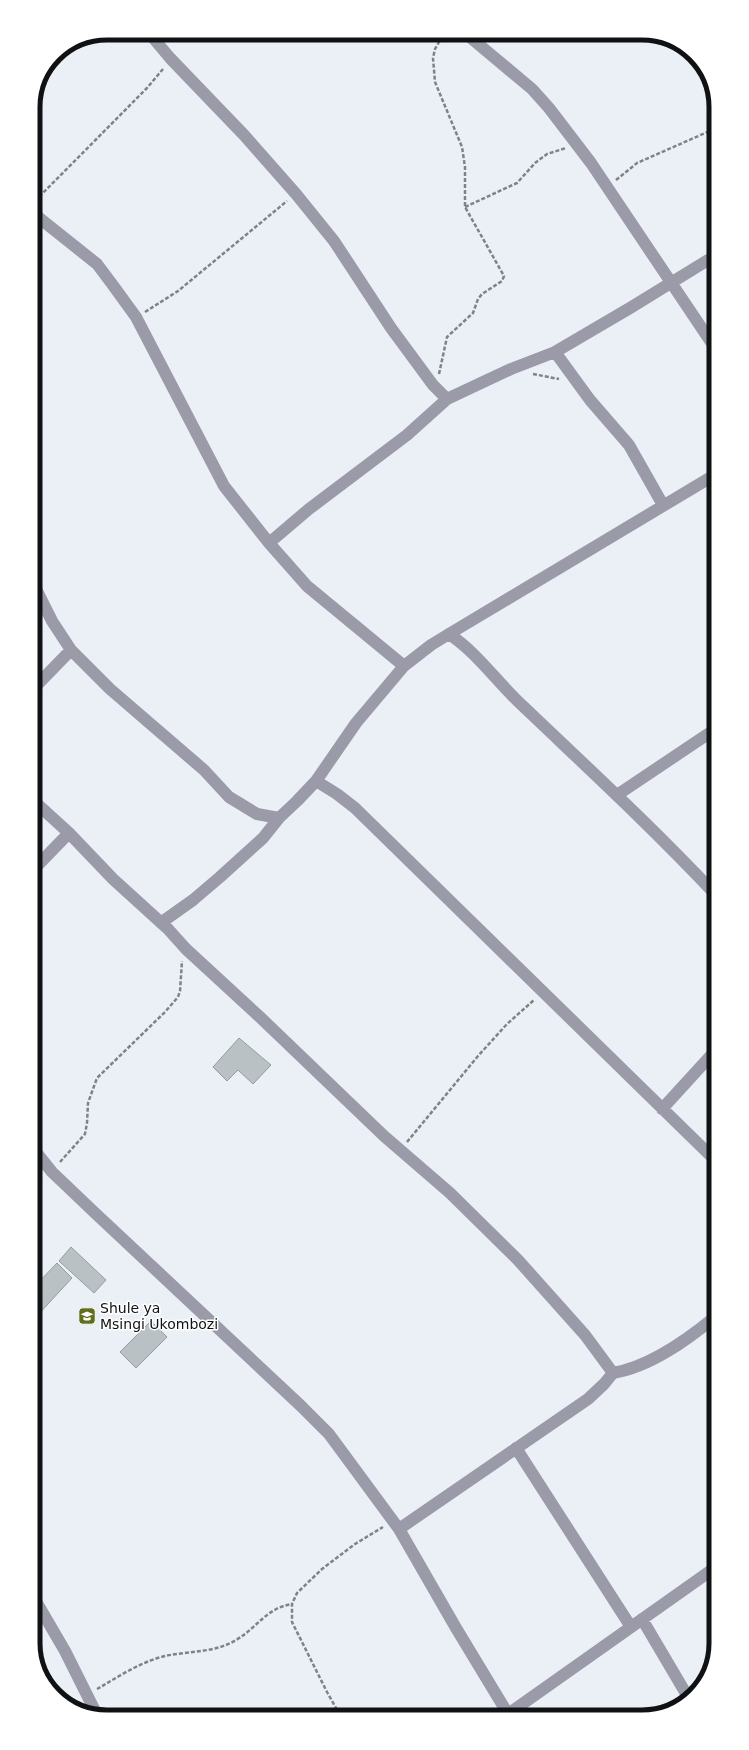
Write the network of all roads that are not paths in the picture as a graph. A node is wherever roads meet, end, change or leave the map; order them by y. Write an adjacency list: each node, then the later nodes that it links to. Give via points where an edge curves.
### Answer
1 (156, 40): 8 (street, via 296,194 334,241 391,328 433,385)
2 (473, 40): 5 (street, via 532,89 549,108 607,187)
3 (40, 219): 11 (street, via 97,264 136,317 224,486)
4 (709, 259): 5 (street)
5 (671, 283): 6 (street); 7 (street)
6 (709, 339)
7 (555, 352): 8 (street); 10 (street, via 575,381 629,444)
8 (447, 399): 11 (street, via 407,435 309,509)
9 (709, 478): 10 (street)
10 (664, 505): 13 (street)
11 (269, 543): 15 (street, via 307,586)
12 (40, 597): 14 (street, via 52,622)
13 (449, 634): 15 (street); 19 (street, via 466,645 523,707)
14 (71, 650): 16 (street); 21 (street, via 110,689 204,770 229,797 257,814)
15 (404, 666): 18 (street, via 356,723)
16 (40, 681)
17 (709, 733): 19 (street)
18 (316, 781): 21 (street); 27 (street, via 355,808)
19 (617, 795): 24 (street)
20 (40, 806): 22 (street)
21 (279, 818): 25 (street, via 264,838 193,900)
22 (69, 832): 23 (street); 25 (street, via 113,879)
23 (40, 863)
24 (709, 888)
25 (162, 922): 31 (street, via 186,949 262,1018 384,1136 450,1193 518,1260 585,1335)
26 (709, 1057): 27 (street)
27 (662, 1109): 28 (street)
28 (709, 1154)
29 (40, 1157): 33 (street, via 52,1172 329,1434)
30 (709, 1322): 31 (street, via 695,1334 661,1354 637,1366)
31 (613, 1373): 32 (street, via 588,1399)
32 (516, 1448): 33 (street, via 478,1476); 37 (street)
33 (396, 1525): 40 (street)
34 (709, 1575): 36 (street)
35 (40, 1608): 39 (street)
36 (642, 1619): 37 (street); 38 (street)
37 (631, 1627): 41 (street)
38 (686, 1693)
39 (94, 1709)
40 (506, 1710)
41 (514, 1710)

